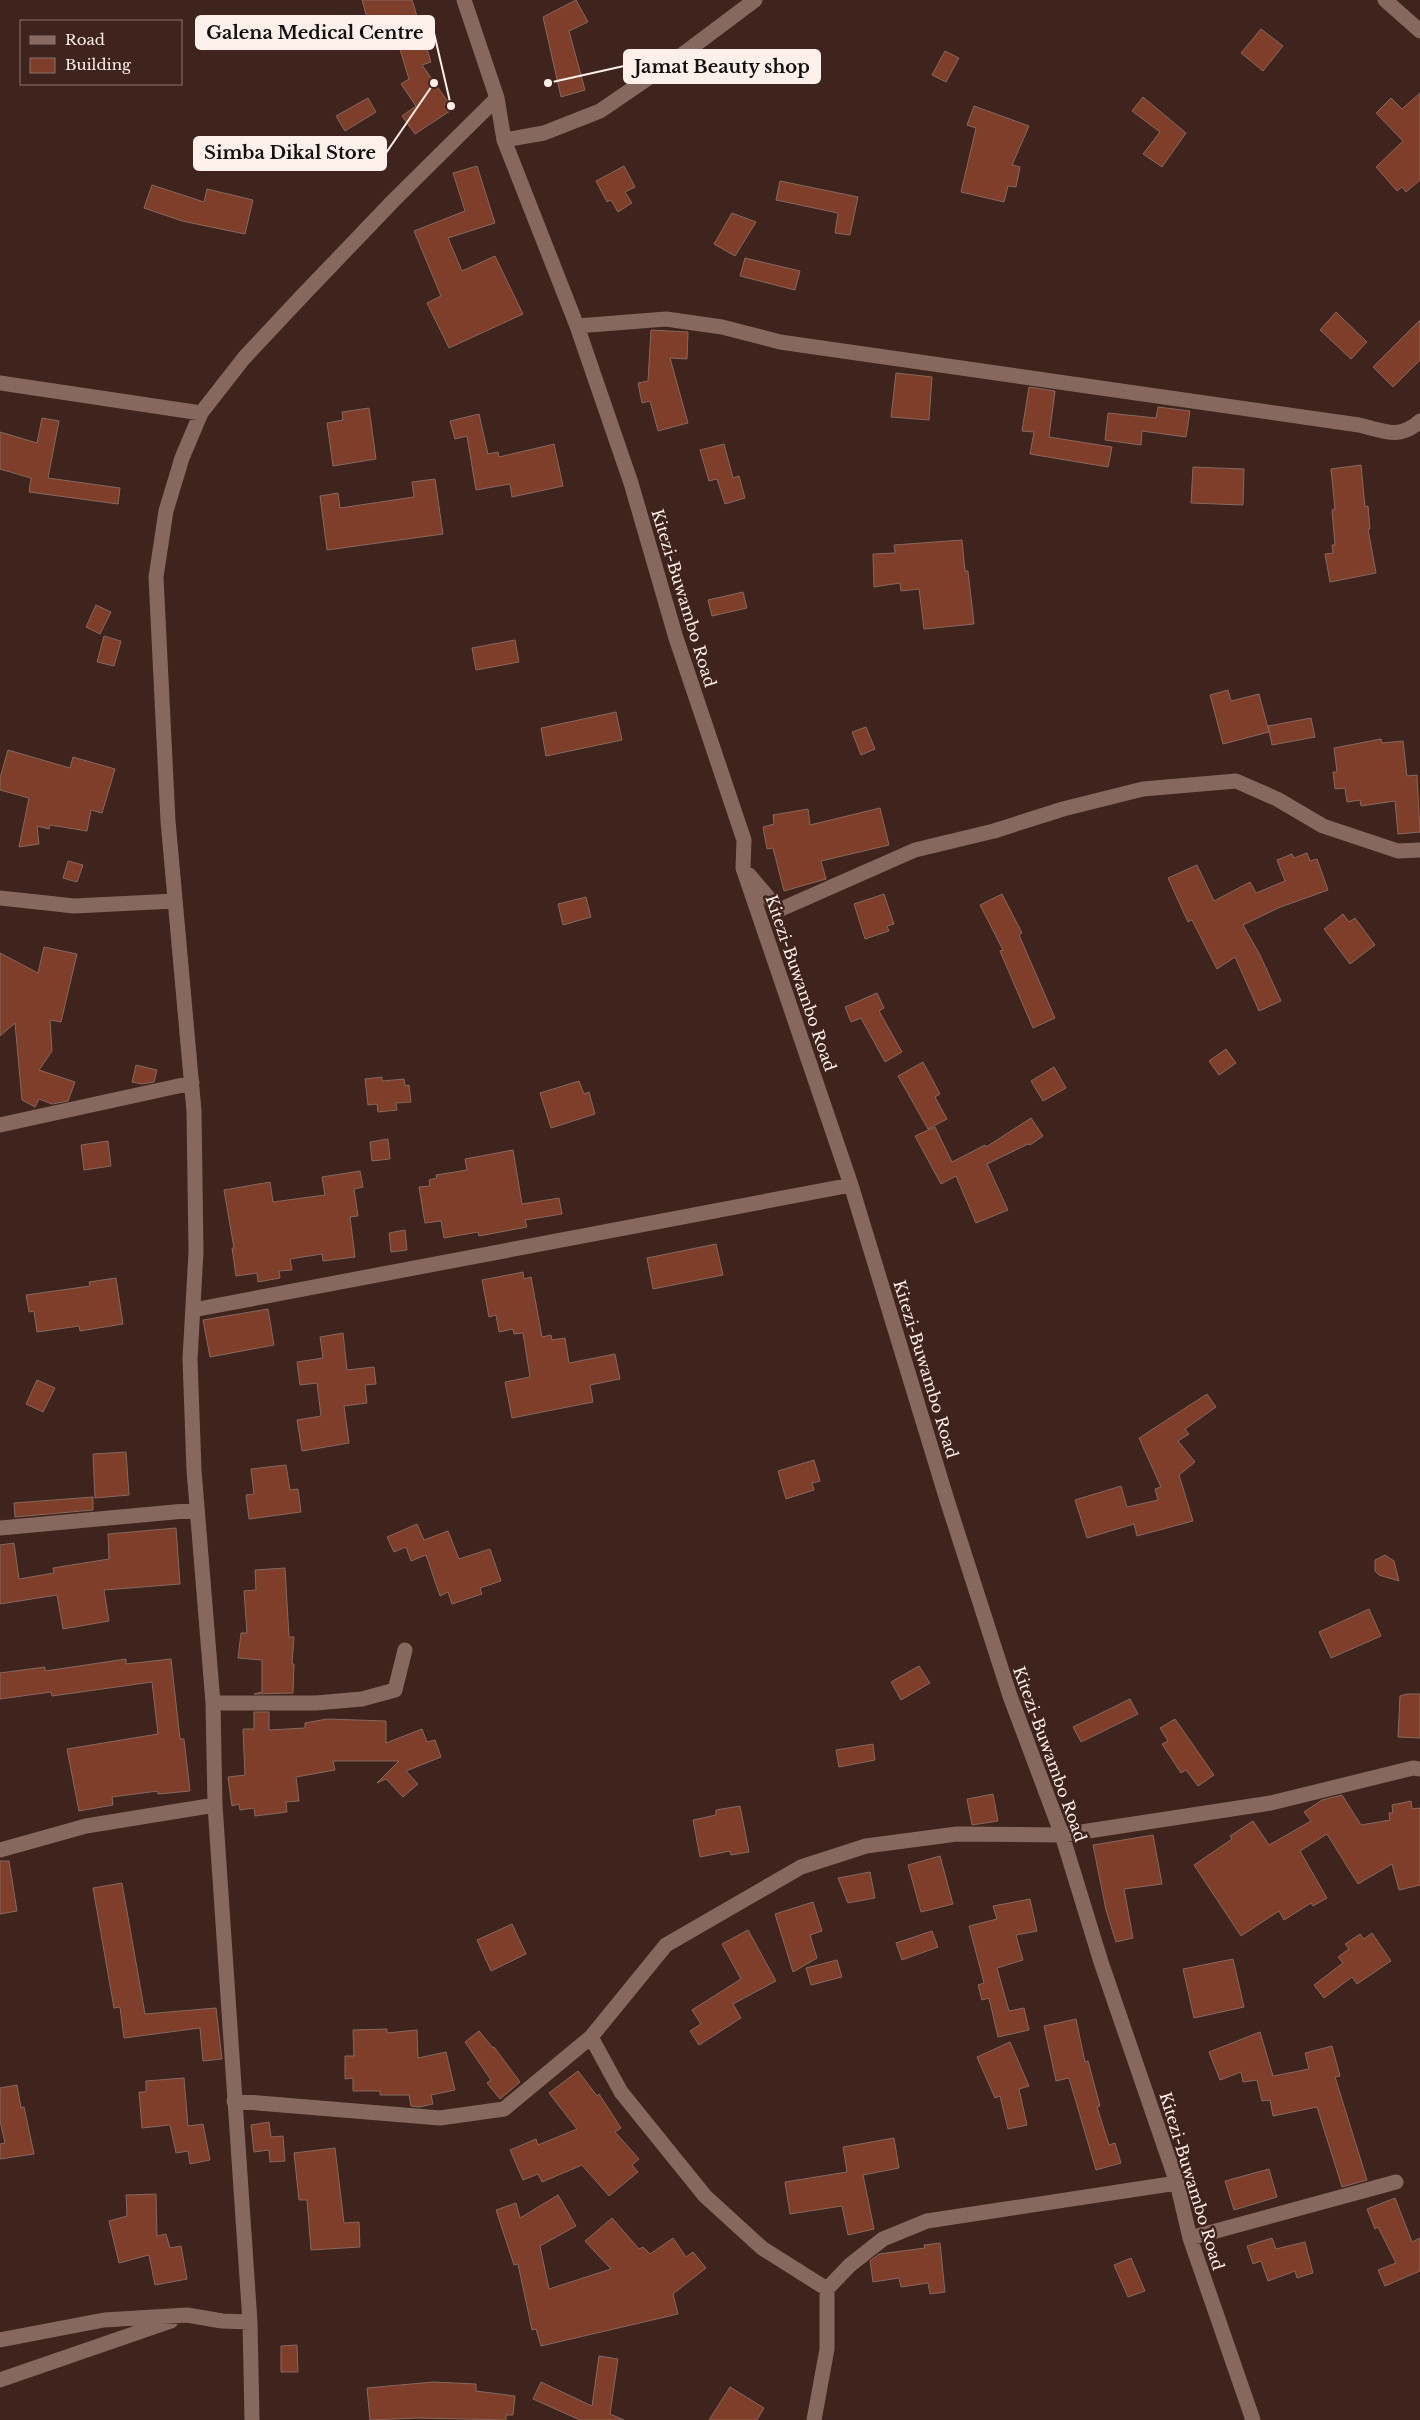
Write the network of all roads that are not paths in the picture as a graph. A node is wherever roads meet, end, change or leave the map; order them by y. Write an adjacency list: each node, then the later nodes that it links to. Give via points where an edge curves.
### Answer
1 (464, 0): 5 (street, Kitezi-Buwambo Road)
2 (756, 0): 6 (street, via 600,111 544,133)
3 (1385, 0): 4 (street)
4 (1420, 31)
5 (498, 98): 6 (street, Kitezi-Buwambo Road); 9 (street, via 290,309 244,358)
6 (504, 140): 7 (street, Kitezi-Buwambo Road)
7 (577, 326): 10 (street, via 666,319 722,327 780,342 1359,425 1386,432 1410,430); 12 (street, Kitezi-Buwambo Road, via 631,482 676,638 744,840)
8 (0, 383): 9 (street)
9 (201, 412): 14 (street, via 182,458 166,512 156,577)
10 (1420, 421)
11 (1420, 850): 12 (street, via 1398,851 1323,826 1277,799 1236,781 1143,789 915,850 779,910)
12 (743, 868): 17 (street, Kitezi-Buwambo Road)
13 (0, 898): 14 (street, via 74,906)
14 (175, 901): 15 (street)
15 (192, 1084): 16 (street); 18 (street, via 196,1252)
16 (0, 1125)
17 (851, 1185): 18 (street); 25 (street, Kitezi-Buwambo Road, via 1007,1687)
18 (193, 1310): 19 (street, via 190,1359)
19 (196, 1510): 20 (street); 22 (street)
20 (0, 1528)
21 (405, 1650): 22 (street, via 395,1690 362,1700)
22 (213, 1703): 24 (street)
23 (1420, 1769): 25 (street, via 1413,1768 1271,1803)
24 (215, 1806): 26 (street, via 86,1826); 28 (street)
25 (1062, 1835): 27 (street, via 957,1834 866,1846 801,1867 666,1945); 30 (street, Kitezi-Buwambo Road, via 1101,1962)
26 (0, 1850)
27 (591, 2037): 28 (street, via 504,2109 440,2118); 32 (street, via 621,2092 705,2196 762,2248)
28 (234, 2101): 34 (street)
29 (1396, 2182): 31 (street)
30 (1177, 2183): 31 (street, Kitezi-Buwambo Road); 32 (street, via 927,2221 883,2239)
31 (1190, 2238): 39 (street, Kitezi-Buwambo Road)
32 (826, 2289): 38 (street, via 827,2349)
33 (187, 2315): 34 (street); 35 (street, via 104,2320); 36 (street)
34 (250, 2322): 37 (street)
35 (0, 2340)
36 (0, 2380)
37 (252, 2420)
38 (814, 2420)
39 (1252, 2420)

